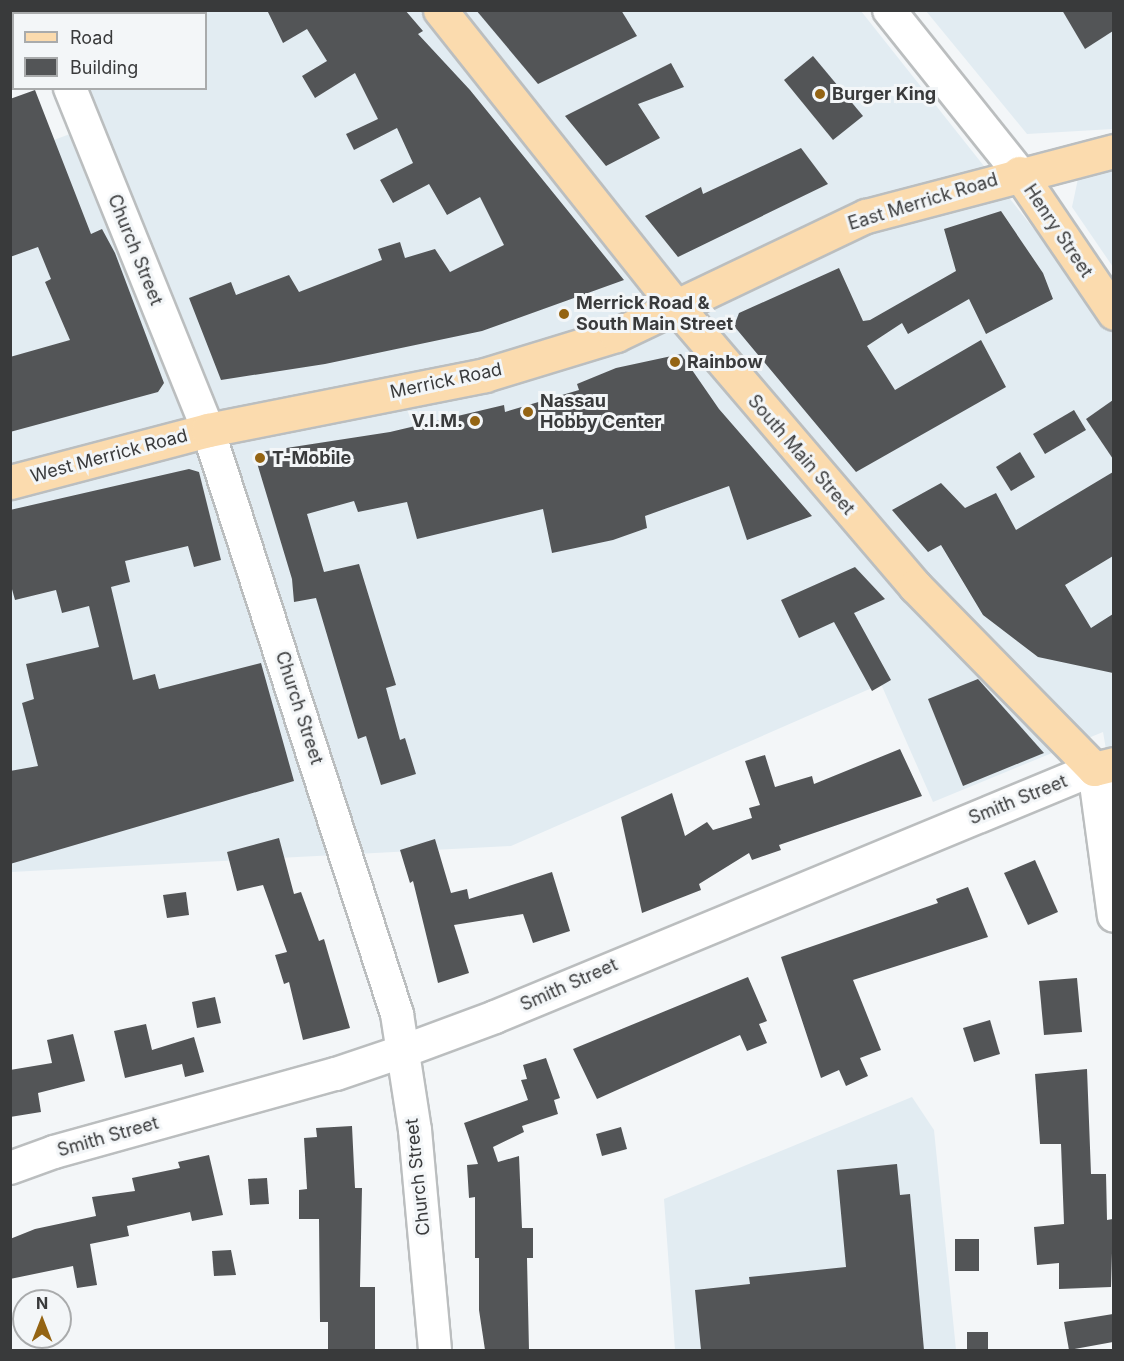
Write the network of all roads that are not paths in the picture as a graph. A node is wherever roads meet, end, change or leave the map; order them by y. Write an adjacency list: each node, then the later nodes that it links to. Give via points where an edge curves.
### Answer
1 (440, 10): 6 (main road, South Main Street)
2 (889, 10): 5 (street, Henry Street)
3 (71, 90): 8 (street, Church Street)
4 (1113, 151): 5 (main road, East Merrick Road)
5 (1019, 173): 6 (main road, East Merrick Road, via 866,216); 7 (main road, Henry Street)
6 (675, 305): 8 (main road, Merrick Road, via 616,335 485,375); 10 (main road, South Main Street, via 915,586)
7 (1113, 313)
8 (208, 430): 9 (main road, West Merrick Road); 12 (street, Church Street, via 397,1014)
9 (10, 482)
10 (1103, 766): 11 (street); 12 (street, Smith Street, via 495,1017)
11 (1113, 916)
12 (401, 1052): 13 (street, Smith Street); 14 (street, Church Street, via 415,1130)
13 (10, 1168)
14 (435, 1350)

